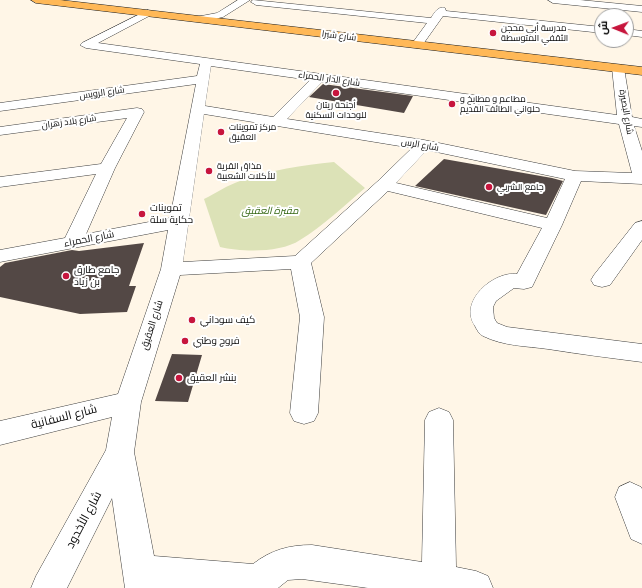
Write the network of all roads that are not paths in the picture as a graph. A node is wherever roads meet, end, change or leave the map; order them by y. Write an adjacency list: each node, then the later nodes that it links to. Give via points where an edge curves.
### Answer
1 (36, 0): 9 (main road, شارع شبرا)
2 (245, 0): 11 (street, via 220,15)
3 (449, 0): 10 (street)
4 (553, 0): 7 (street)
5 (258, 1): 8 (street); 12 (street, via 236,14)
6 (348, 4): 8 (street)
7 (642, 9)
8 (340, 11): 10 (street)
9 (148, 13): 11 (main road, شارع شبرا); 16 (street, شارع الدار الحمراء, via 86,45)
10 (437, 17): 13 (street); 14 (street)
11 (200, 19): 12 (main road, شارع شبرا)
12 (239, 23): 14 (main road, شارع شبرا)
13 (594, 29)
14 (417, 45): 15 (main road, شارع شبرا)
15 (618, 68): 17 (main road, شارع شبرا); 21 (street, شارع البصيرة)
16 (205, 70): 18 (street, شارع الدار الحمراء); 19 (street, شارع الرويس); 20 (street, شارع العقيق)
17 (642, 71)
18 (320, 78): 21 (street, شارع الدار الحمراء); 22 (street)
19 (0, 107)
20 (198, 109): 22 (street, شارع الرس); 31 (street, شارع العقيق)
21 (625, 120): 23 (street, شارع الدار الحمراء); 28 (street, شارع البصيرة)
22 (276, 122): 25 (street, شارع الرس)
23 (642, 123)
24 (0, 131): 26 (street, شارع بلاد زهران, via 137,112)
25 (424, 145): 27 (street, شارع الرس); 30 (street)
26 (107, 168): 29 (street); 34 (street)
27 (575, 176): 28 (street, شارع الرس); 32 (street)
28 (642, 178)
29 (0, 182)
30 (384, 185): 32 (street); 36 (street)
31 (179, 222): 34 (street, شارع الحمراء); 37 (street, شارع العقيق)
32 (553, 225): 39 (street, via 524,282 510,280 486,297 482,307 482,319 489,329 505,335)
33 (642, 227): 38 (street)
34 (72, 243): 35 (street, شارع الحمراء)
35 (0, 256)
36 (300, 262): 37 (street); 41 (street, via 312,317)
37 (170, 269): 40 (street, شارع العقيق)
38 (602, 280)
39 (642, 353)
40 (128, 402): 43 (street, شارع السفانية); 44 (street, شارع العقيق)
41 (304, 413)
42 (439, 420): 48 (street)
43 (0, 433)
44 (120, 452): 47 (street, شارع العقيق); 49 (street, شارع الأخدود)
45 (630, 497): 46 (street)
46 (642, 528)
47 (141, 580): 48 (street, via 258,582 280,564 296,561)
48 (439, 582): 50 (street)
49 (48, 588)
50 (476, 588)

